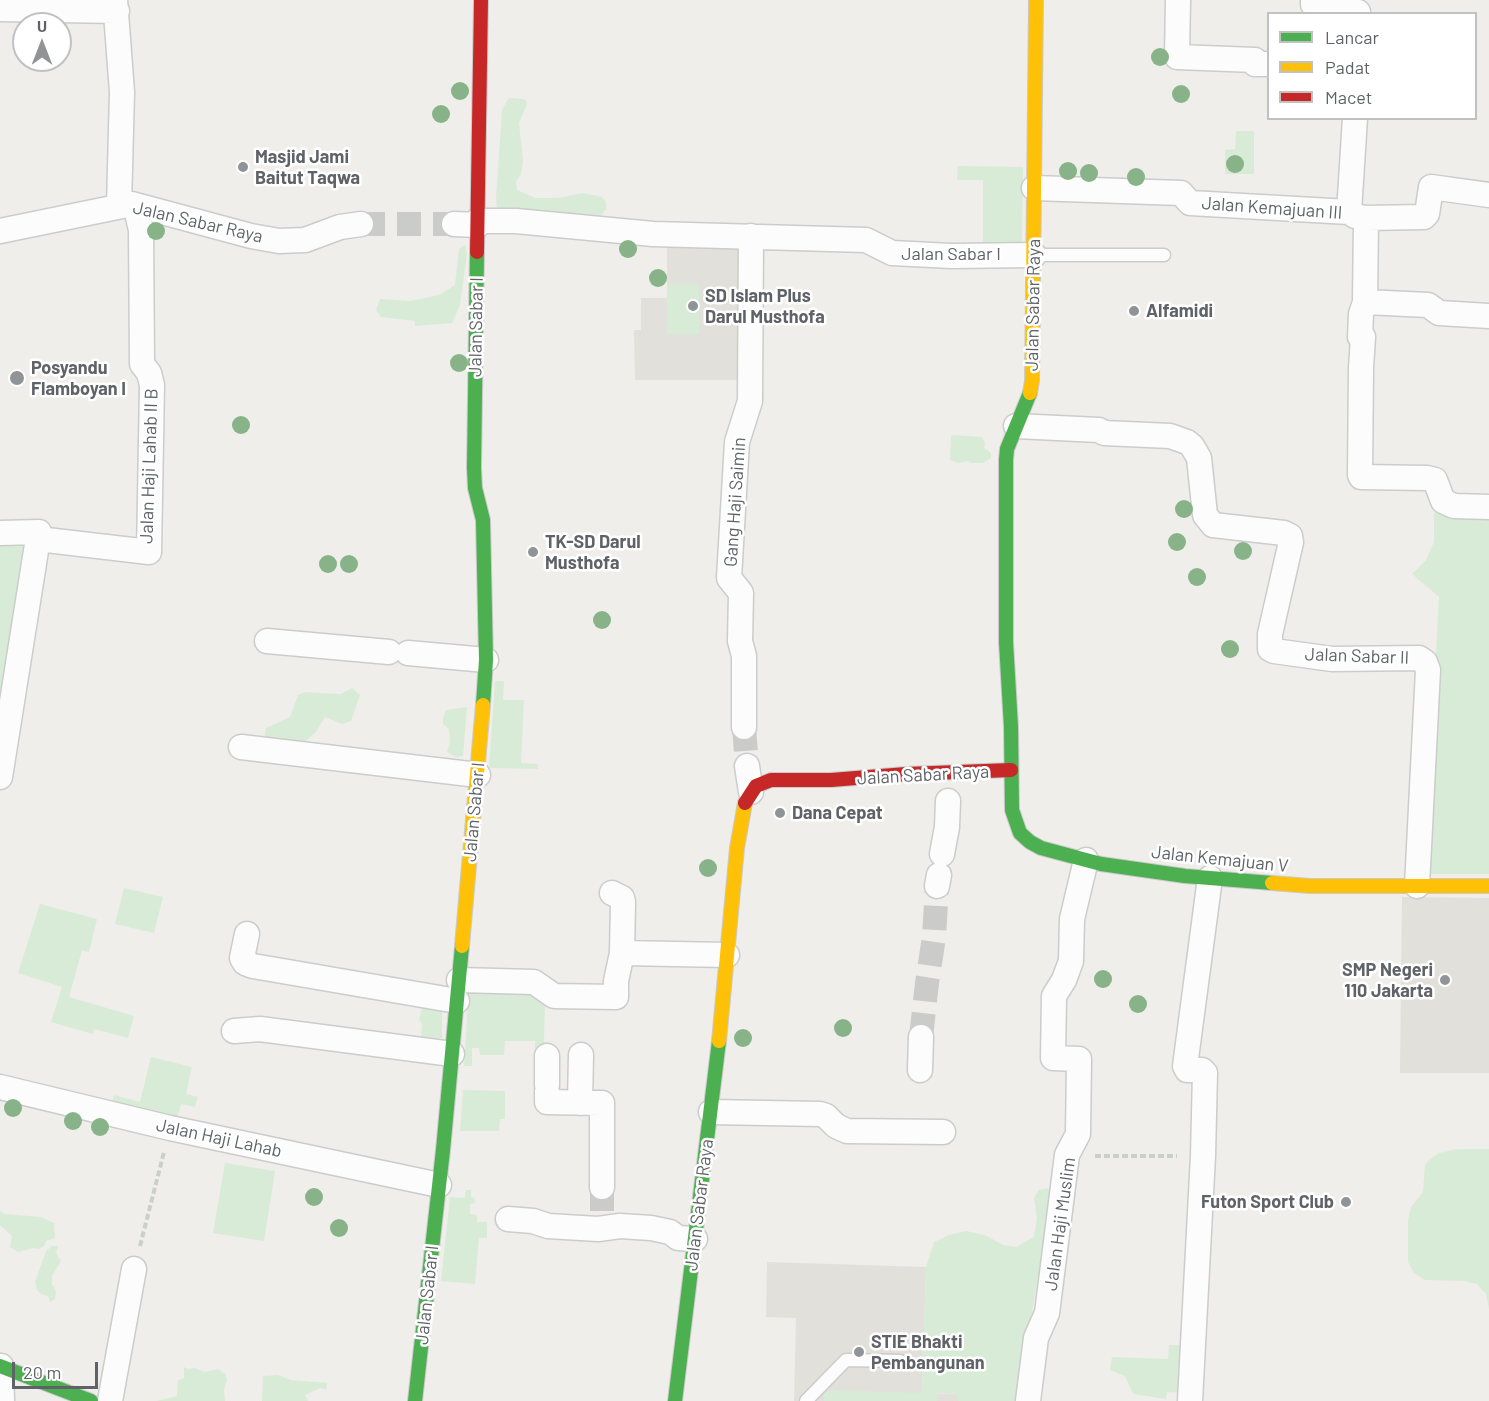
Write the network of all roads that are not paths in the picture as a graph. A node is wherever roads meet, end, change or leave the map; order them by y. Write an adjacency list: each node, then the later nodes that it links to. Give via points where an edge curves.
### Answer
1 (481, 0): 14 (street, Jalan Sabar I)
2 (1036, 0): 10 (street, Jalan Sabar Raya)
3 (1178, 0): 8 (street, via 1179,58 1255,60 1255,64)
4 (1313, 0): 7 (street, via 1313,4 1327,10)
5 (116, 6): 6 (street); 12 (street)
6 (0, 9)
7 (1358, 12)
8 (1267, 64)
9 (1355, 120): 13 (street)
10 (1034, 188): 13 (street, Jalan Kemajuan III, via 1181,193 1190,203); 18 (street, Jalan Sabar Raya)
11 (1489, 195): 13 (street, Jalan Kemajuan III, via 1431,187 1424,217)
12 (126, 205): 15 (street, Jalan Sabar Raya, via 279,241 305,240); 16 (street, Jalan Sabar Raya); 25 (street, Jalan Haji Lahab II B, via 137,213 141,230 142,364 152,385 149,552)
13 (1358, 215): 20 (street)
14 (470, 223): 17 (street, Jalan Sabar I, via 516,221 653,234); 27 (street, Jalan Sabar I, via 475,488 483,520)
15 (361, 224)
16 (0, 231)
17 (751, 237): 18 (street, Jalan Sabar I, via 866,240 892,253); 28 (street, Gang Haji Saimin, via 750,401 737,442 729,578 741,593)
18 (1034, 255): 19 (lane); 22 (street, Jalan Sabar Raya, via 1031,386)
19 (1164, 255)
20 (1365, 302): 21 (street, via 1428,305 1438,314); 23 (street, via 1360,337 1361,477 1427,478 1435,480 1443,501 1454,506)
21 (1489, 316)
22 (1016, 426): 31 (street, Jalan Sabar Raya, via 1006,460); 39 (street, Jalan Sabar II, via 1170,436 1187,442 1199,458 1205,515 1213,525 1290,536 1270,649 1332,659 1419,658 1425,662 1428,670)
23 (1489, 507)
24 (0, 533): 25 (street)
25 (38, 535): 33 (street)
26 (267, 642): 27 (street)
27 (486, 660): 32 (street, Jalan Sabar I)
28 (744, 727)
29 (241, 747): 32 (street)
30 (747, 766): 35 (street)
31 (1011, 770): 34 (street, Jalan Sabar Raya); 36 (street, Jalan Kemajuan V, via 1013,817 1020,833 1041,848)
32 (478, 775): 45 (street, Jalan Sabar I)
33 (0, 777)
34 (949, 787): 35 (street, Jalan Sabar Raya, via 771,780); 37 (street)
35 (751, 792): 44 (street, Jalan Sabar Raya, via 740,825)
36 (1086, 860): 38 (street, Jalan Kemajuan V); 69 (street, Jalan Haji Muslim, via 1072,919 1071,961 1054,996 1053,1058 1079,1059 1078,1134 1067,1155 1047,1313 1036,1338)
37 (939, 872)
38 (1210, 878): 39 (street, Jalan Kemajuan V, via 1310,886); 70 (street, via 1185,1066 1187,1070 1205,1073)
39 (1417, 886): 40 (street, Jalan Kemajuan V)
40 (1489, 886)
41 (612, 893): 43 (street, via 623,902)
42 (247, 934): 45 (street, via 242,958 253,966)
43 (622, 953): 44 (street); 45 (street, via 616,997 554,996 534,982)
44 (727, 955): 54 (street, Jalan Sabar Raya)
45 (458, 990): 48 (street, Jalan Sabar I)
46 (234, 1030): 48 (street, via 260,1029)
47 (921, 1037): 51 (street)
48 (452, 1054): 56 (street, Jalan Sabar I)
49 (580, 1055): 53 (street)
50 (547, 1056): 53 (street, via 547,1102)
51 (920, 1070)
52 (0, 1087): 56 (street, Jalan Haji Lahab)
53 (580, 1103): 57 (street, via 602,1103)
54 (711, 1112): 55 (street, via 820,1114 847,1131); 59 (street, Jalan Sabar Raya)
55 (943, 1132)
56 (439, 1185): 66 (street, Jalan Sabar I)
57 (602, 1187)
58 (508, 1219): 59 (street, via 548,1226 651,1228 678,1238)
59 (695, 1239): 67 (street, Jalan Sabar Raya)
60 (134, 1269): 65 (street)
61 (900, 1361): 68 (lane, via 846,1360)
62 (1, 1366): 63 (street); 64 (street)
63 (2, 1401)
64 (91, 1401)
65 (110, 1401)
66 (415, 1401)
67 (675, 1401)
68 (806, 1401)
69 (1028, 1401)
70 (1190, 1401)

